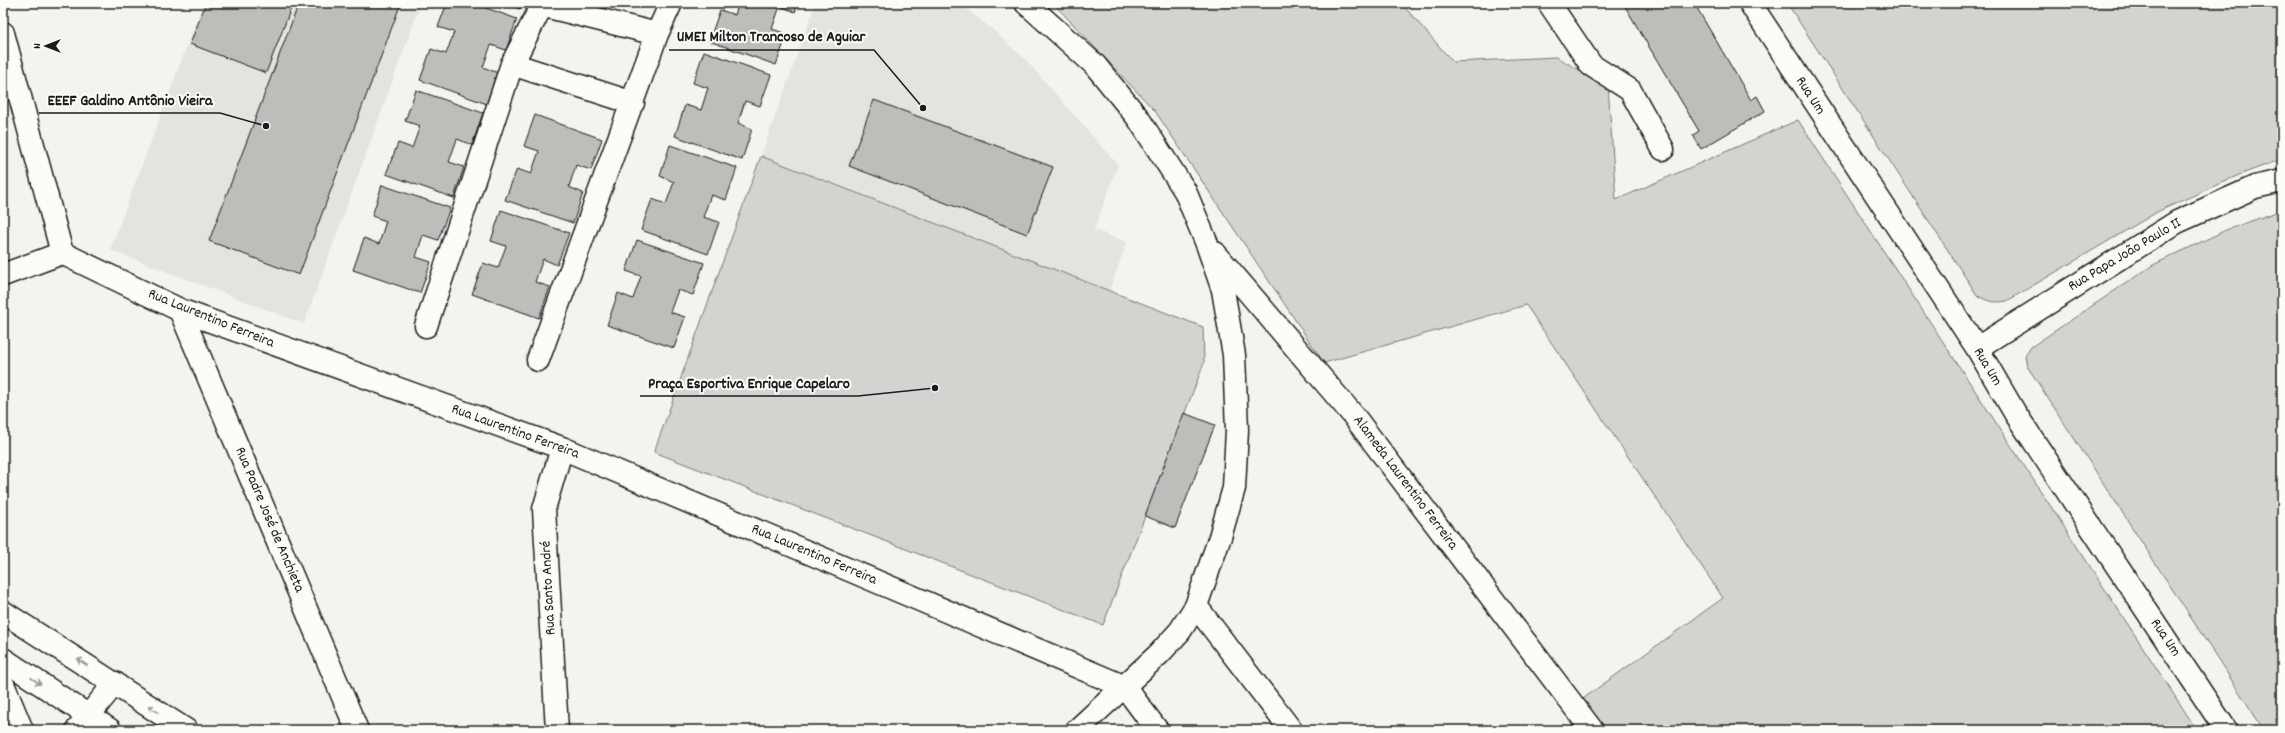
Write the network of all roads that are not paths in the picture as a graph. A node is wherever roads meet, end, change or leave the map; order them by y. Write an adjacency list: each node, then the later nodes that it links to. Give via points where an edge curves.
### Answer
1 (671, 3): 7 (street)
2 (1026, 3): 13 (street, via 1095,65 1138,118 1185,191)
3 (1549, 3): 11 (street, via 1591,65 1630,90)
4 (1750, 3): 18 (street, Rua Um)
5 (542, 4): 7 (street); 8 (street)
6 (3, 33): 9 (street)
7 (657, 34): 10 (street)
8 (512, 64): 10 (street); 17 (street)
9 (10, 85): 14 (street)
10 (633, 103): 19 (street)
11 (1663, 149)
12 (2282, 181): 18 (street, Rua Papa João Paulo II, via 2255,187 2177,222)
13 (1207, 244): 21 (street, via 1223,290 1234,355 1237,430 1234,488); 36 (street, Alameda Laurentino Ferreira, via 1353,415)
14 (62, 253): 15 (street); 16 (street, Rua Laurentino Ferreira)
15 (3, 275)
16 (180, 310): 20 (street, Rua Laurentino Ferreira); 31 (street, Rua Padre José de Anchieta)
17 (426, 326)
18 (1977, 348): 37 (street, Rua Um, via 2014,414)
19 (538, 360)
20 (562, 448): 26 (street, Rua Laurentino Ferreira); 32 (street, Rua Santo André, via 544,509)
21 (1196, 606): 26 (street, via 1180,630); 35 (street)
22 (3, 612): 25 (street, one-way to 22)
23 (3, 659): 27 (street, one-way to 27)
24 (3, 684): 28 (street)
25 (115, 684): 27 (street); 30 (street, one-way to 25)
26 (1125, 687): 33 (street); 34 (street)
27 (82, 723): 29 (street)
28 (22, 730)
29 (110, 730)
30 (186, 730)
31 (357, 730)
32 (557, 730)
33 (1077, 730)
34 (1157, 730)
35 (1291, 730)
36 (1592, 730)
37 (2226, 730)

